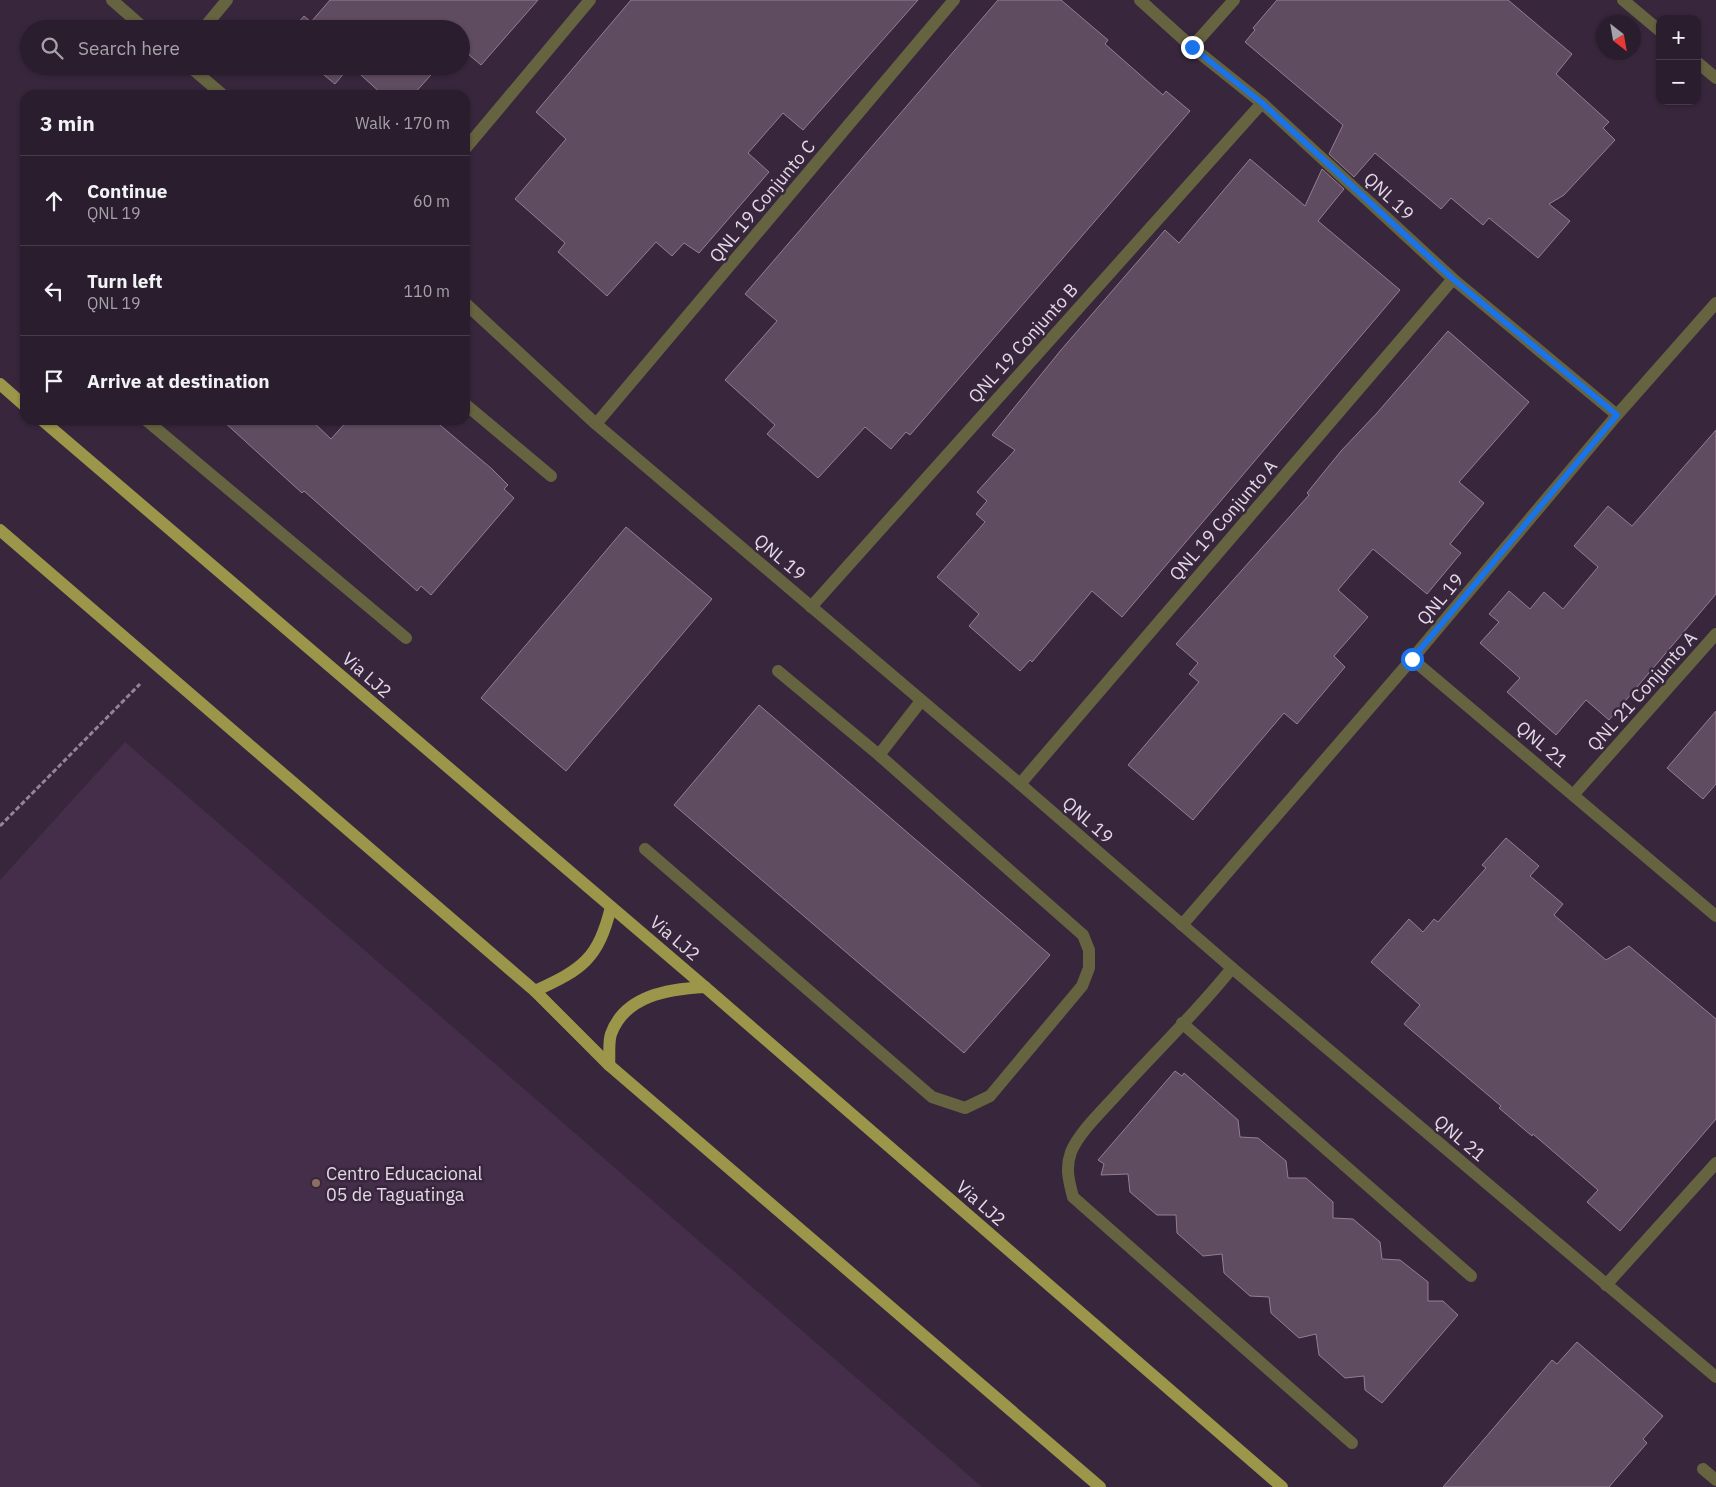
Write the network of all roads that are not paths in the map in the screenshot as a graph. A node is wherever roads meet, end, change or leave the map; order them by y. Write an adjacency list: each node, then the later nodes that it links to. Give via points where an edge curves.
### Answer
1 (112, 0): 8 (street)
2 (227, 0): 9 (street)
3 (590, 0): 17 (street)
4 (954, 0): 25 (street, QNL 19 Conjunto C)
5 (1140, 0): 11 (street, QNL 19)
6 (1234, 0): 11 (street)
7 (1623, 0): 10 (street)
8 (135, 20)
9 (210, 20)
10 (1656, 28)
11 (1192, 47): 16 (street, QNL 19)
12 (1701, 65): 14 (street)
13 (200, 75): 15 (street)
14 (1716, 78)
15 (217, 90)
16 (1262, 103): 18 (street, QNL 19); 30 (street, QNL 19 Conjunto B)
17 (470, 143)
18 (1453, 279): 24 (street, QNL 19); 37 (street, QNL 19 Conjunto A)
19 (1716, 304): 24 (street, QNL 19)
20 (470, 308): 25 (street, QNL 19)
21 (0, 384): 22 (main road)
22 (20, 402)
23 (470, 408): 28 (street)
24 (1617, 415): 33 (street, QNL 19)
25 (596, 424): 30 (street, QNL 19)
26 (48, 425): 40 (main road, Via LJ2)
27 (152, 425): 32 (street)
28 (551, 476)
29 (0, 530): 45 (main road)
30 (811, 607): 35 (street, QNL 19)
31 (1716, 634): 38 (street, QNL 21 Conjunto A)
32 (406, 638)
33 (1412, 659): 38 (street, QNL 21); 42 (street, QNL 19)
34 (778, 671): 36 (street)
35 (921, 701): 36 (street); 37 (street, QNL 19)
36 (879, 755): 39 (street, via 1066,919 1083,935 1089,950 1089,968 1082,986 990,1096 965,1108 932,1097)
37 (1020, 784): 42 (street, QNL 19)
38 (1574, 794): 41 (street, QNL 21)
39 (645, 849)
40 (611, 906): 44 (main road, Via LJ2); 45 (main road, via 604,935 588,961)
41 (1716, 916)
42 (1182, 925): 43 (street, QNL 21)
43 (1232, 968): 46 (street, via 1210,996); 50 (street, QNL 21)
44 (705, 987): 47 (main road, via 669,989 641,1000 622,1016 610,1035); 56 (main road, Via LJ2)
45 (536, 991): 47 (main road)
46 (1182, 1023): 49 (street); 52 (street, via 1092,1122 1072,1151 1067,1171 1073,1197)
47 (609, 1065): 55 (main road)
48 (1716, 1163): 50 (street)
49 (1471, 1276)
50 (1606, 1285): 51 (street, QNL 21)
51 (1716, 1377)
52 (1352, 1443)
53 (1703, 1469): 54 (street)
54 (1716, 1480)
55 (1100, 1487)
56 (1282, 1487)

